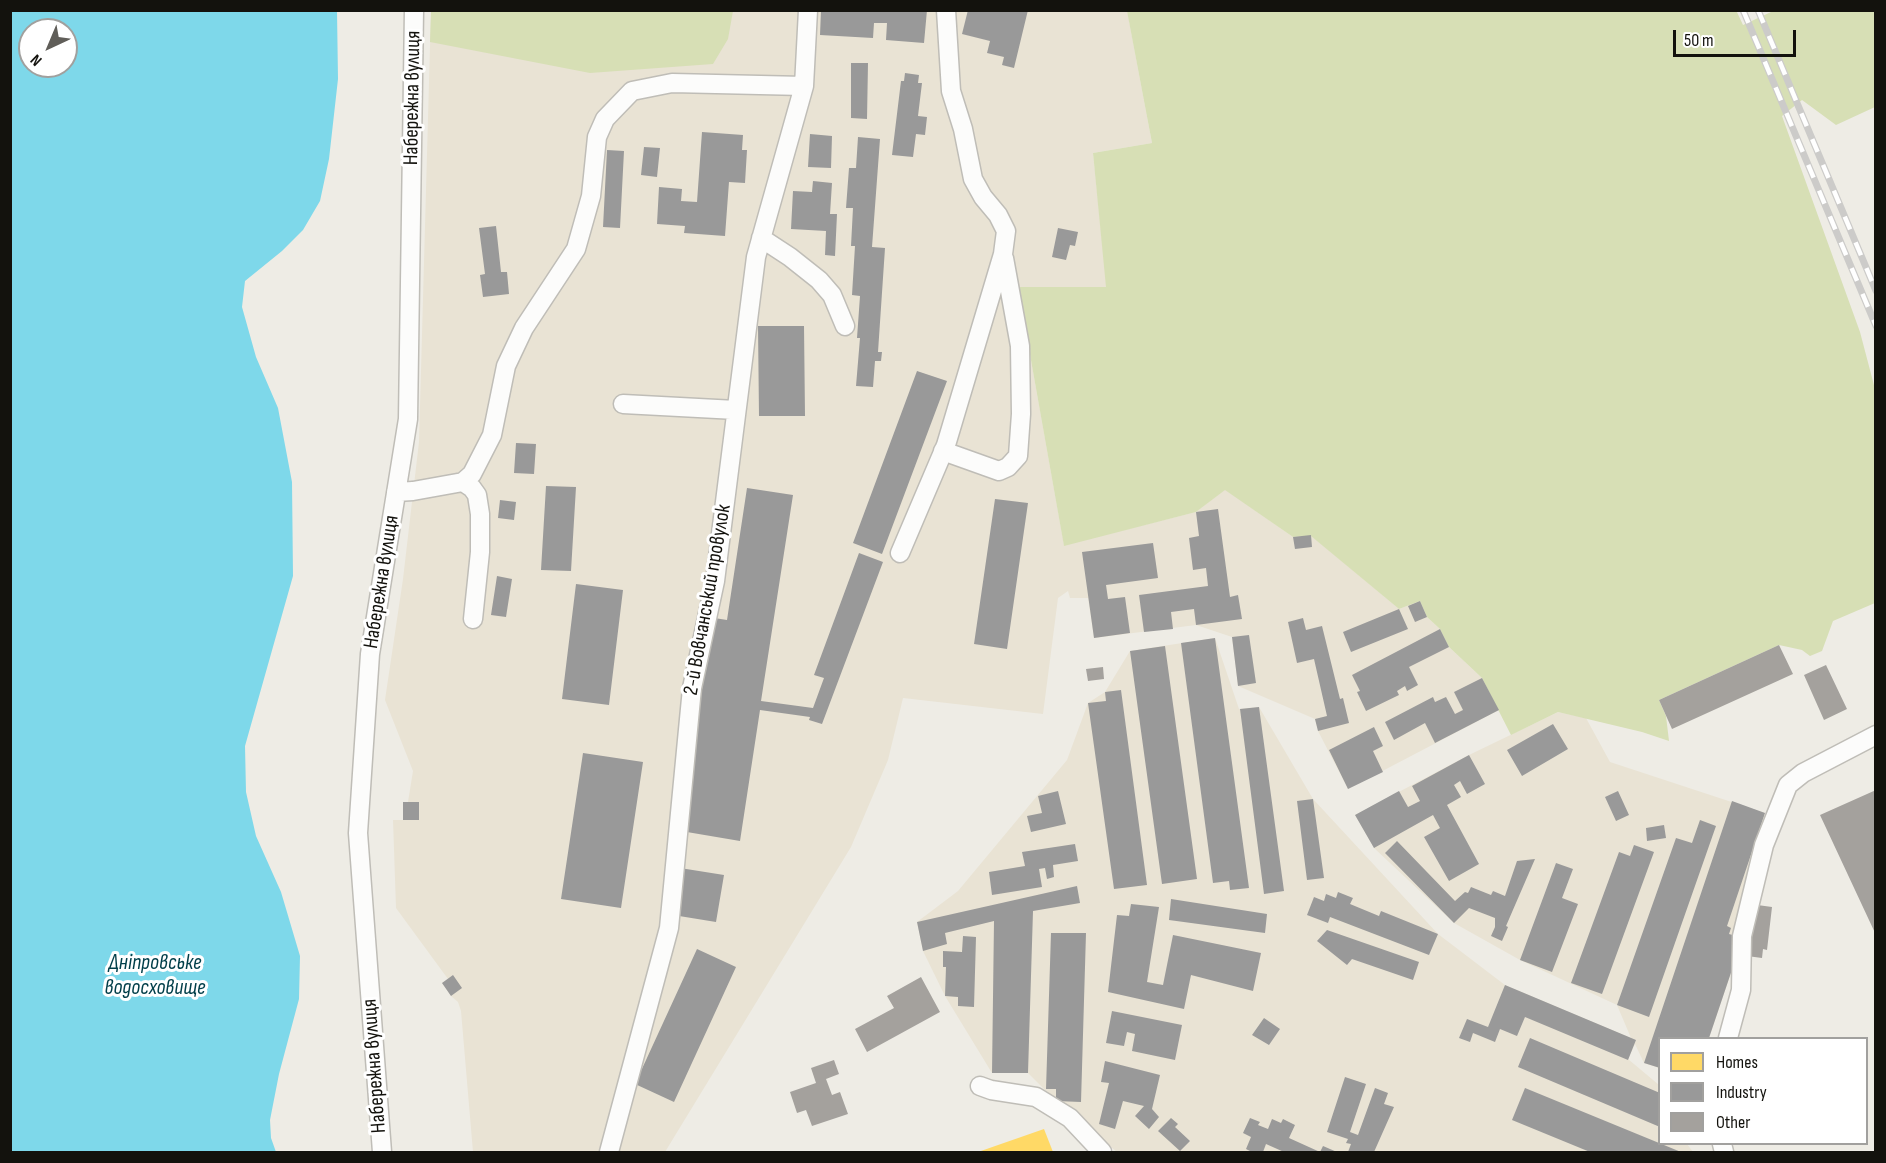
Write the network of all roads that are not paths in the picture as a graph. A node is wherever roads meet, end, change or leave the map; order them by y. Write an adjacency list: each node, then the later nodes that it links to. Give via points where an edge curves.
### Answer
1 (414, 10): 12 (street, Набережна вулиця, via 408,419)
2 (808, 10): 4 (street, 2-й Вовчанський провулок)
3 (946, 10): 6 (street, via 951,91 974,179 1006,231)
4 (804, 86): 5 (street, 2-й Вовчанський провулок); 11 (street, via 672,83 632,91 605,119 597,137 591,196 576,249 524,328 506,366 492,435)
5 (761, 238): 7 (street, via 819,280 832,295); 9 (street, 2-й Вовчанський провулок)
6 (1003, 254): 10 (street); 10 (street, via 1020,346 1018,456 999,471)
7 (845, 326)
8 (623, 404): 9 (street)
9 (736, 410): 19 (street, 2-й Вовчанський провулок, via 715,581 692,688 669,928)
10 (943, 451): 13 (street)
11 (464, 482): 12 (street); 14 (street, via 477,495 480,514)
12 (396, 492): 18 (street, Набережна вулиця, via 370,654 358,833)
13 (900, 553)
14 (473, 620)
15 (1875, 735): 16 (street, via 1788,785 1764,845 1744,924 1741,990)
16 (1728, 1037)
17 (980, 1086): 20 (street, via 1036,1097 1070,1118)
18 (382, 1152)
19 (609, 1152)
20 (1102, 1152)

